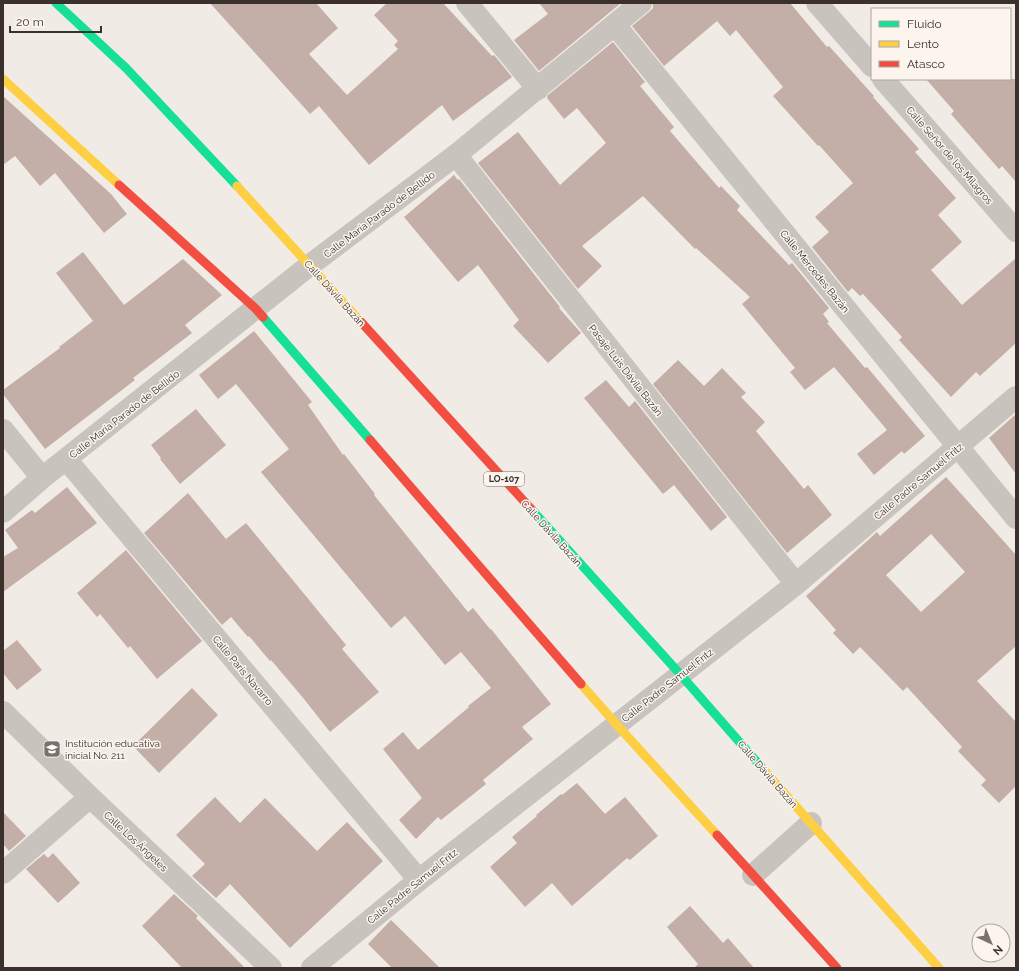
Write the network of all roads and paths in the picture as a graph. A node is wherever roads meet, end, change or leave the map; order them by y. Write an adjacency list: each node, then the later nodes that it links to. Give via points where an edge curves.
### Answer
1 (56, 3): 12 (main road, Calle Dávila Bazán / LO-107, via 126,68)
2 (467, 3): 9 (street)
3 (641, 3): 5 (street, Calle María Parado de Bellido)
4 (817, 3): 6 (street)
5 (615, 25): 9 (street, Calle María Parado de Bellido); 16 (street, Calle Mercedes Bazán)
6 (871, 65)
7 (3, 79): 13 (main road)
8 (884, 80): 11 (street, Calle Señor de los Milagros)
9 (538, 88): 10 (street, Calle María Parado de Bellido)
10 (456, 155): 12 (street, Calle María Parado de Bellido); 21 (street, Pasaje Luis Dávila Bazán)
11 (1016, 232)
12 (310, 265): 13 (street, Calle María Parado de Bellido); 22 (main road, Calle Dávila Bazán / LO-107)
13 (256, 309): 17 (street, Calle María Parado de Bellido); 24 (main road)
14 (1016, 397): 16 (street, Calle Padre Samuel Fritz)
15 (3, 430): 18 (street)
16 (958, 447): 20 (street, Calle Mercedes Bazán); 21 (street, Calle Padre Samuel Fritz)
17 (66, 459): 18 (street, Calle María Parado de Bellido); 29 (street, Calle Paris Navarro)
18 (42, 478): 19 (street, Calle María Parado de Bellido)
19 (3, 512)
20 (1016, 518)
21 (796, 584): 22 (street, Calle Padre Samuel Fritz)
22 (680, 674): 24 (street, Calle Padre Samuel Fritz); 26 (main road, Calle Dávila Bazán / LO-107)
23 (3, 712): 25 (street, Calle Los Ángeles)
24 (617, 725): 28 (main road); 29 (street, Calle Padre Samuel Fritz)
25 (90, 797): 27 (street); 30 (street, Calle Los Ángeles)
26 (811, 823): 28 (street); 33 (main road, Calle Dávila Bazán / LO-107)
27 (3, 873)
28 (753, 875): 32 (main road)
29 (419, 880): 31 (street, Calle Padre Samuel Fritz)
30 (271, 968)
31 (312, 968)
32 (838, 968)
33 (939, 968)

